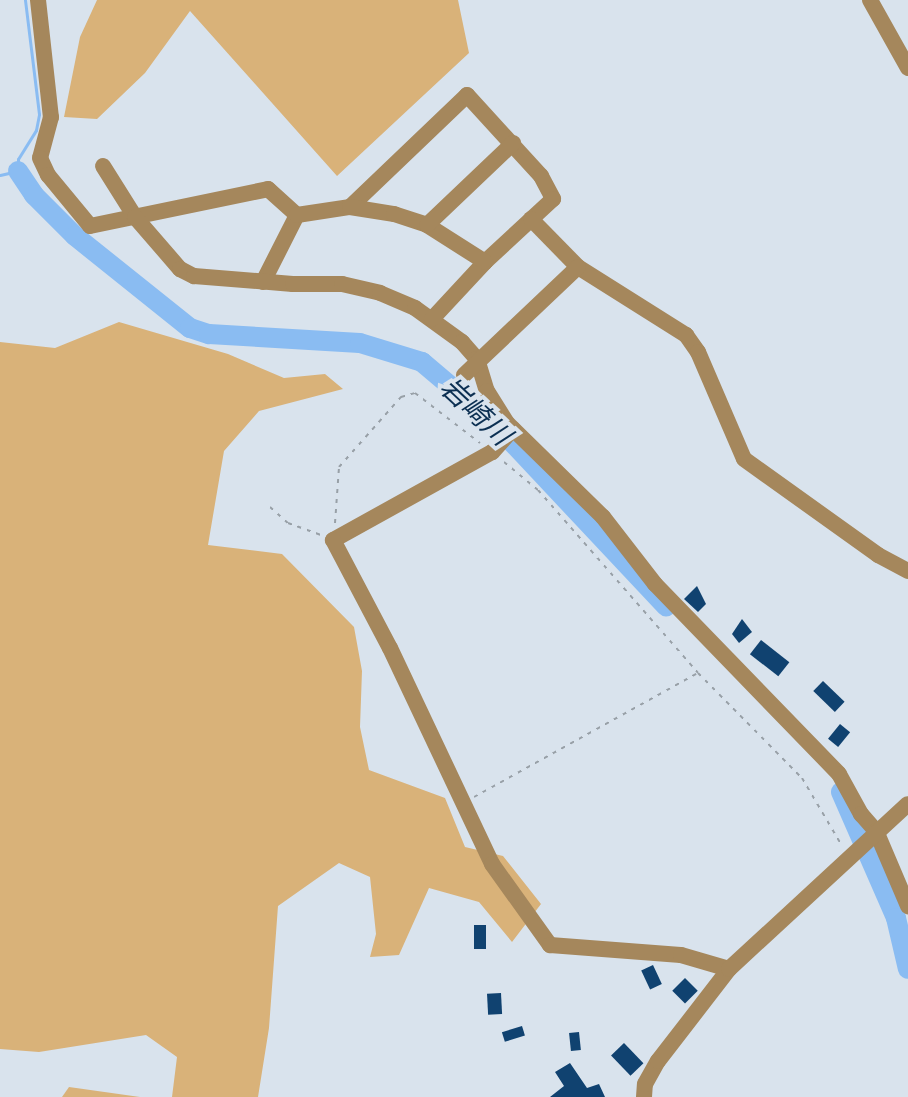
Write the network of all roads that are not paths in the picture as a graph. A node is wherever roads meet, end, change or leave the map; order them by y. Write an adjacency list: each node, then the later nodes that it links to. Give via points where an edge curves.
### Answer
1 (38, 0): 8 (street, via 51,117 40,158 90,226)
2 (870, 0): 3 (street)
3 (908, 68)
4 (513, 143): 6 (street, via 467,95); 9 (street, via 553,199); 10 (street)
5 (103, 166): 8 (street)
6 (350, 207): 7 (street); 10 (street)
7 (297, 215): 8 (street, via 268,189); 13 (street)
8 (135, 217): 13 (street, via 180,269 194,276)
9 (531, 219): 11 (street); 12 (street)
10 (427, 225): 11 (street)
11 (485, 262): 14 (street)
12 (578, 267): 15 (street); 18 (street, via 686,335 744,459 867,548)
13 (263, 282): 14 (street, via 342,284 380,293)
14 (432, 319): 15 (street)
15 (477, 359): 16 (street); 17 (street, via 487,391)
16 (464, 375)
17 (513, 429): 20 (street, via 603,517 655,584 818,749 839,774); 22 (street, via 492,452 333,540 492,864 550,945 681,955)
18 (908, 571)
19 (908, 804): 20 (street)
20 (873, 834): 21 (street); 22 (street)
21 (908, 906)
22 (729, 969): 23 (street, via 658,1061)
23 (644, 1097)

